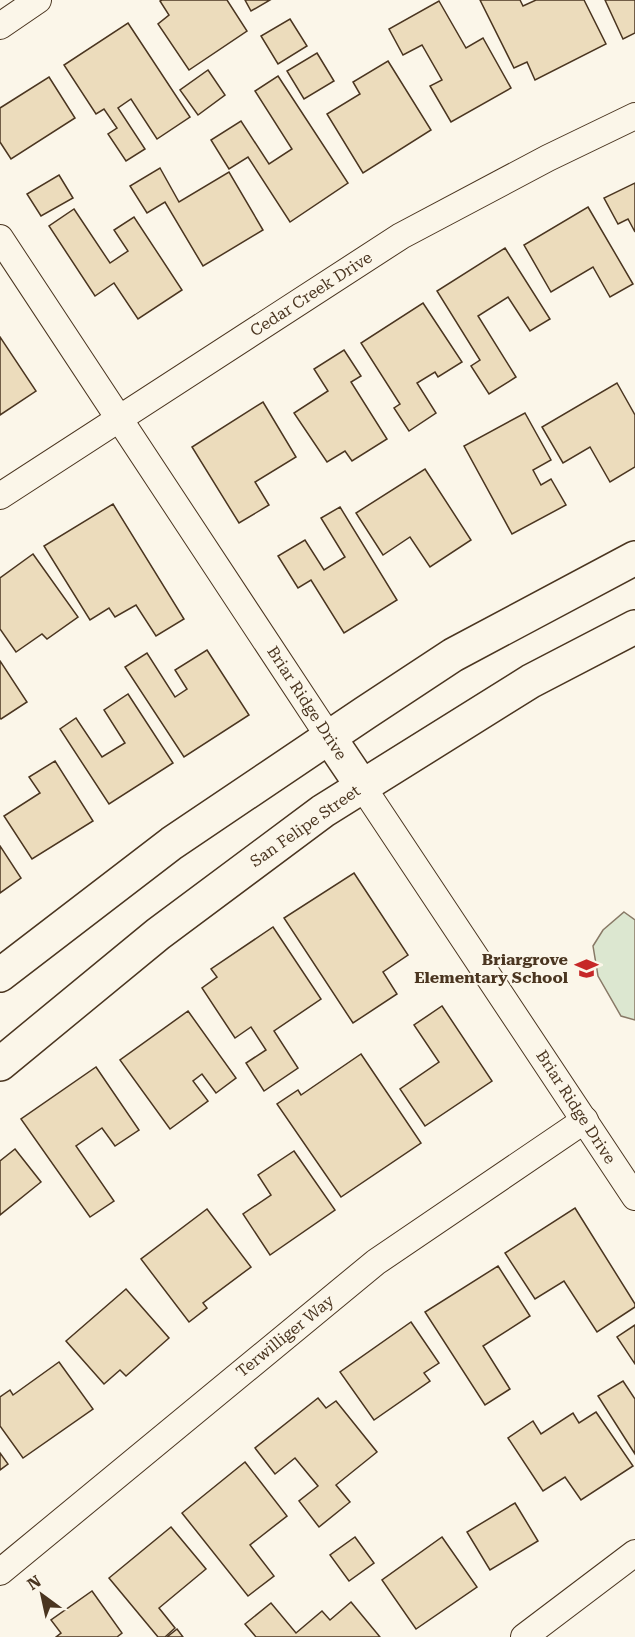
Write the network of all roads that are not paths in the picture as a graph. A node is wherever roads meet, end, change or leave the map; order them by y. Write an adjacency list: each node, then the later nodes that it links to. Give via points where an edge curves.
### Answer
1 (38, 0): 2 (street)
2 (0, 26)
3 (635, 116): 5 (street, Cedar Creek Drive, via 401,236)
4 (0, 237): 5 (street, Briar Ridge Drive)
5 (120, 418): 6 (street, Cedar Creek Drive); 9 (street, Briar Ridge Drive)
6 (0, 496)
7 (635, 558): 9 (main road, via 453,655)
8 (635, 627): 10 (main road, San Felipe Street, via 531,681)
9 (329, 737): 10 (main road, Briar Ridge Drive); 11 (main road, via 171,843)
10 (362, 786): 12 (main road, San Felipe Street, via 158,934); 13 (street, Briar Ridge Drive)
11 (0, 975)
12 (0, 1064)
13 (585, 1120): 14 (street, Briar Ridge Drive); 16 (street, Terwilliger Way, via 376,1262)
14 (635, 1197)
15 (635, 1553): 17 (street)
16 (0, 1572)
17 (524, 1637)

